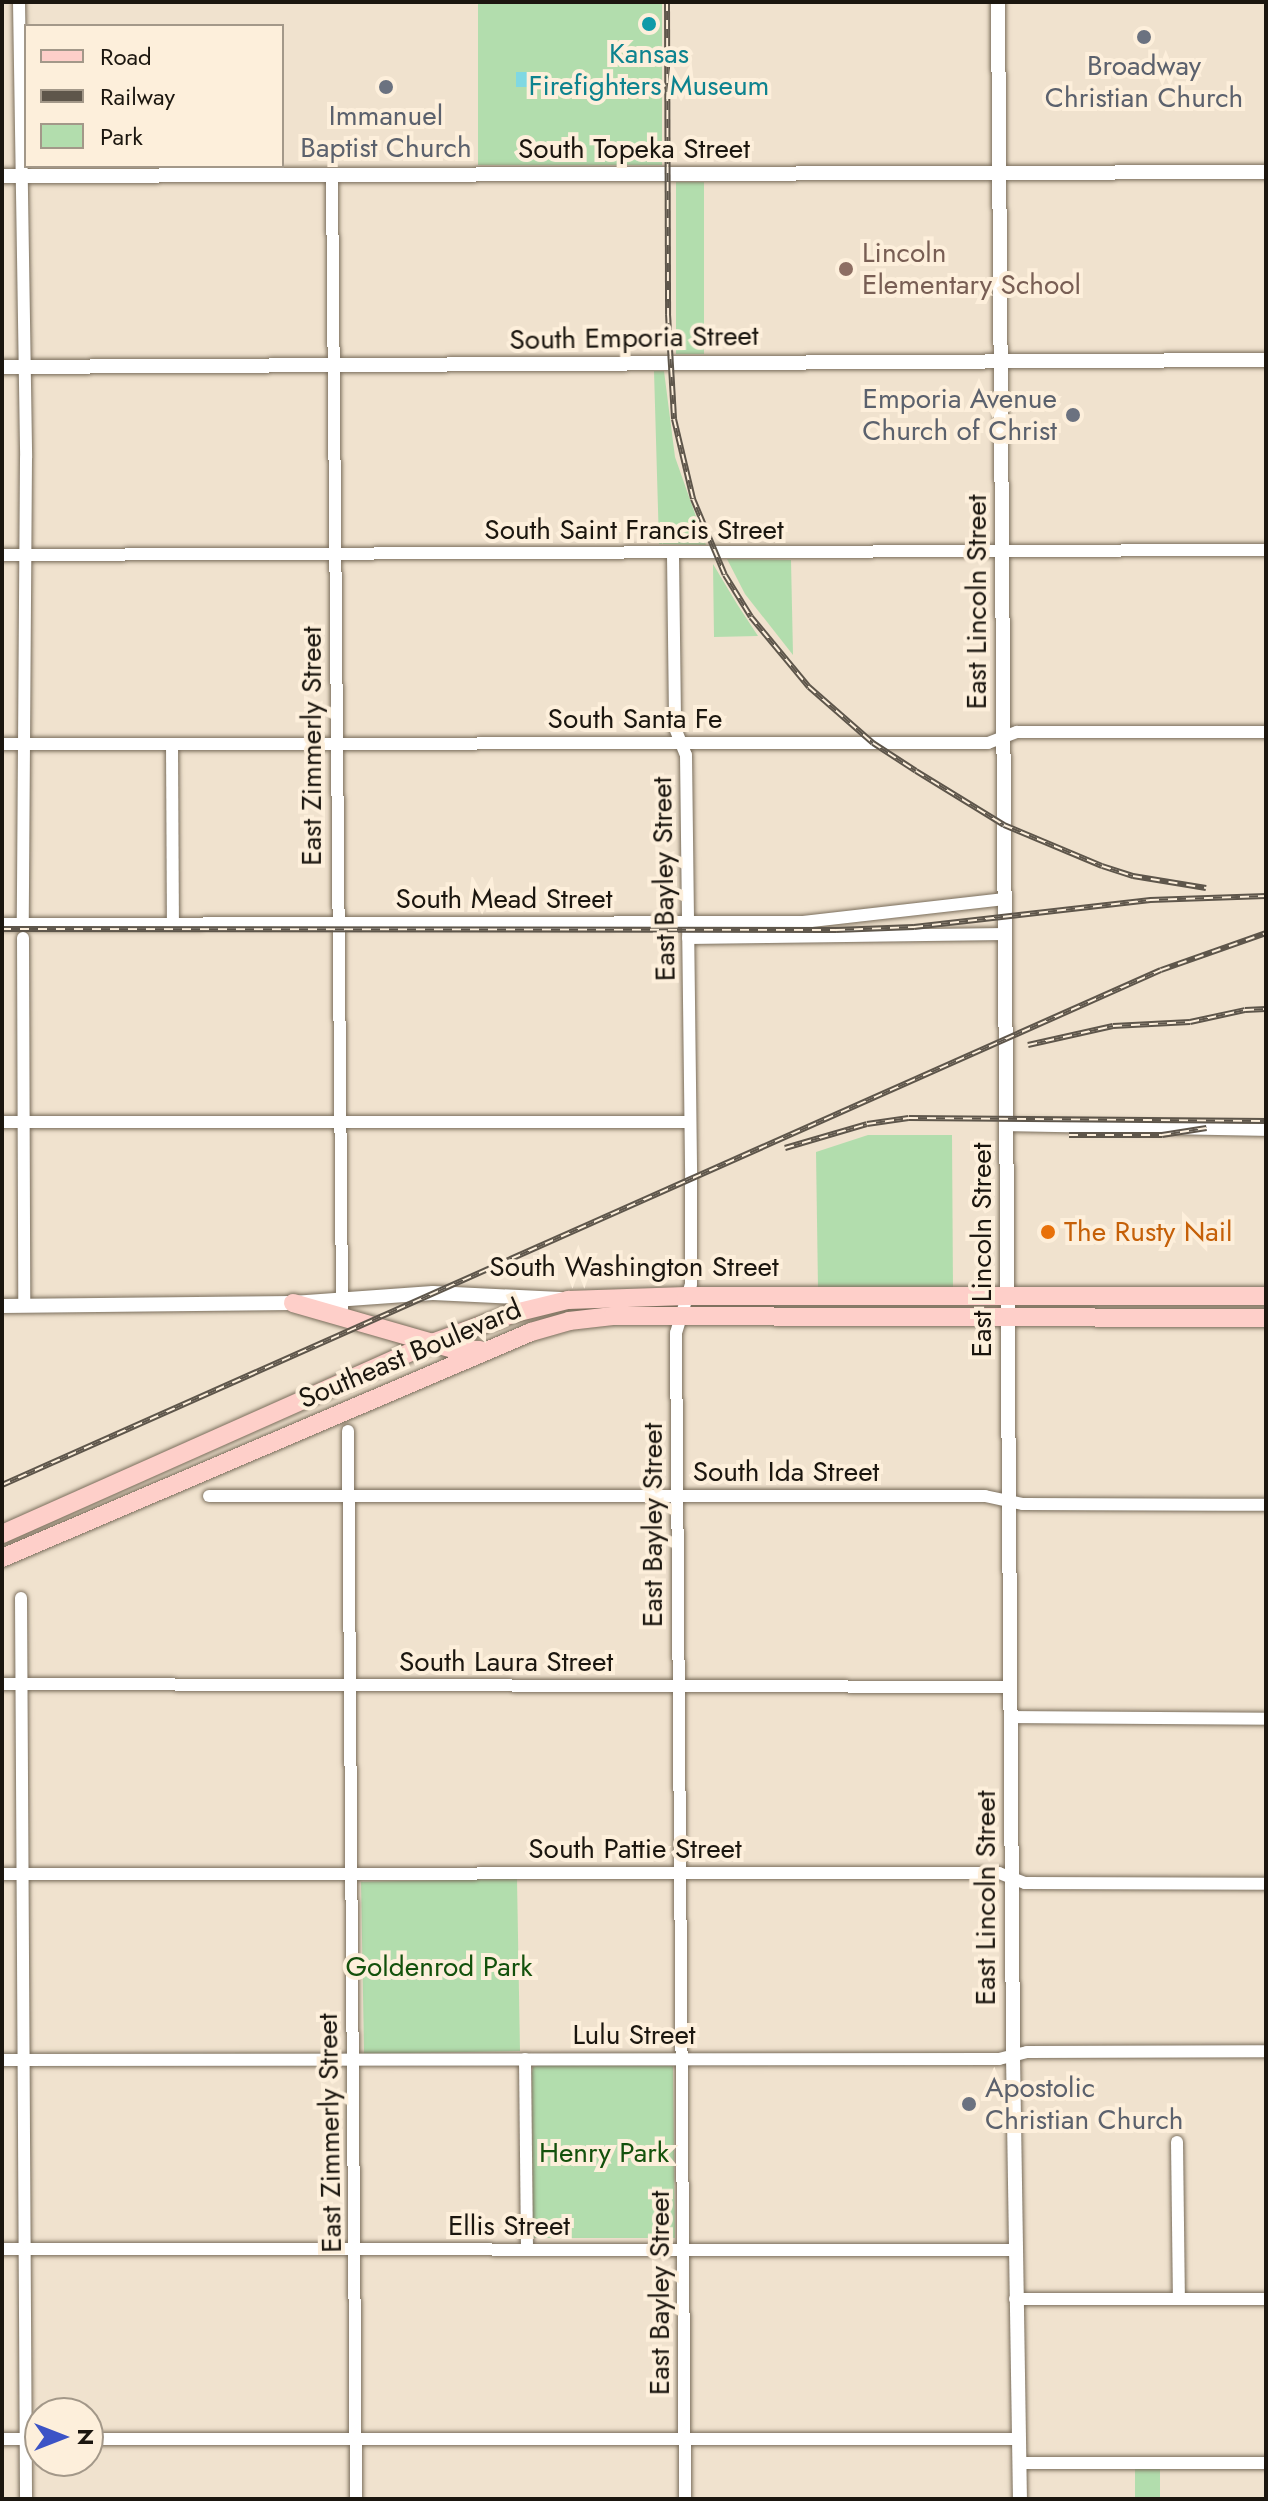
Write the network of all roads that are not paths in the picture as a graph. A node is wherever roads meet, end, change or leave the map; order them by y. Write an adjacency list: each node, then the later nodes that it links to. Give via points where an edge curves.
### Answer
1 (19, 2): 5 (street)
2 (998, 2): 4 (street, East Lincoln Street)
3 (1266, 172): 4 (street, South Topeka Street)
4 (1001, 173): 7 (street, South Topeka Street); 9 (street, East Lincoln Street)
5 (24, 175): 6 (street, South Topeka Street); 7 (street, South Topeka Street); 12 (street)
6 (2, 176)
7 (332, 177): 10 (street, East Zimmerly Street)
8 (1266, 360): 9 (street, South Emporia Street)
9 (1002, 361): 10 (street, South Emporia Street); 14 (street, East Lincoln Street)
10 (333, 365): 12 (street, South Emporia Street); 18 (street, East Zimmerly Street)
11 (2, 367): 12 (street, South Emporia Street)
12 (25, 367): 16 (street)
13 (1266, 550): 14 (street, South Saint Francis Street)
14 (1003, 551): 17 (street, South Saint Francis Street); 20 (street, East Lincoln Street)
15 (2, 555): 16 (street, South Saint Francis Street)
16 (26, 555): 18 (street, South Saint Francis Street); 24 (street)
17 (673, 555): 18 (street, South Saint Francis Street); 22 (street, East Bayley Street, via 675,728)
18 (335, 556): 21 (street, East Zimmerly Street)
19 (1266, 732): 20 (street, South Santa Fe, via 1017,732)
20 (1004, 737): 22 (street, South Santa Fe, via 988,743); 26 (street, East Lincoln Street)
21 (337, 743): 22 (street, South Santa Fe); 25 (street, South Santa Fe); 31 (street, East Zimmerly Street)
22 (681, 743): 28 (street, East Bayley Street, via 686,755)
23 (2, 744): 24 (street, South Santa Fe)
24 (23, 744): 25 (street, South Santa Fe); 30 (street)
25 (172, 744): 27 (street)
26 (1005, 899): 28 (street, South Mead Street, via 829,921); 32 (street, East Lincoln Street)
27 (173, 923): 30 (street, South Mead Street); 31 (street, South Mead Street)
28 (688, 923): 31 (street, South Mead Street); 34 (street, East Bayley Street)
29 (2, 924): 30 (street, South Mead Street)
30 (23, 924)
31 (337, 924): 35 (street, East Zimmerly Street)
32 (1006, 934): 34 (street); 39 (street, East Lincoln Street)
33 (23, 938): 37 (street)
34 (688, 938): 38 (street, East Bayley Street)
35 (340, 1120): 37 (street); 38 (street); 48 (street, East Zimmerly Street)
36 (2, 1122): 37 (street)
37 (23, 1122): 47 (street)
38 (690, 1122): 41 (street, East Bayley Street, via 691,1284)
39 (1007, 1125): 40 (street); 42 (street, East Lincoln Street)
40 (1266, 1130)
41 (686, 1296): 42 (main road, South Washington Street); 44 (main road, South Washington Street); 49 (street, East Bayley Street)
42 (1007, 1296): 43 (main road, South Washington Street); 50 (street, East Lincoln Street)
43 (1266, 1296)
44 (568, 1300): 48 (street, South Washington Street, via 433,1293); 52 (main road, Southeast Boulevard)
45 (293, 1303): 47 (street); 48 (main road)
46 (2, 1306): 47 (street)
47 (24, 1306)
48 (342, 1307): 52 (main road)
49 (680, 1317): 50 (main road, Southeast Boulevard); 53 (main road, Southeast Boulevard, via 569,1321); 57 (street, East Bayley Street)
50 (1007, 1317): 51 (main road); 58 (street, East Lincoln Street)
51 (1266, 1318)
52 (432, 1343): 53 (main road); 60 (main road, Southeast Boulevard)
53 (489, 1350): 61 (main road, Southeast Boulevard)
54 (348, 1431): 56 (street, East Zimmerly Street)
55 (209, 1496): 56 (street, South Ida Street)
56 (348, 1496): 57 (street, South Ida Street); 65 (street, East Zimmerly Street)
57 (676, 1496): 58 (street, South Ida Street); 66 (street, East Bayley Street)
58 (1009, 1500): 59 (street, South Ida Street); 67 (street, East Lincoln Street)
59 (1266, 1505)
60 (2, 1534)
61 (2, 1558)
62 (21, 1598): 64 (street)
63 (2, 1684): 64 (street, South Laura Street)
64 (20, 1684): 65 (street, South Laura Street); 73 (street)
65 (350, 1686): 66 (street, South Laura Street); 70 (street, East Zimmerly Street)
66 (678, 1686): 67 (street, South Laura Street); 71 (street, East Bayley Street)
67 (1010, 1687): 68 (street, East Lincoln Street)
68 (1010, 1717): 69 (street); 74 (street, East Lincoln Street)
69 (1266, 1719)
70 (352, 1873): 71 (street, South Pattie Street); 73 (street, South Pattie Street); 78 (street, East Zimmerly Street)
71 (681, 1873): 74 (street, South Pattie Street, via 999,1873); 82 (street, East Bayley Street)
72 (2, 1874): 73 (street, South Pattie Street)
73 (21, 1874): 81 (street)
74 (1011, 1878): 75 (street, South Pattie Street, via 1025,1883); 77 (street, East Lincoln Street)
75 (1266, 1884)
76 (1266, 2051): 77 (street, Lulu Street)
77 (1013, 2056): 82 (street, Lulu Street); 89 (street, East Lincoln Street)
78 (354, 2059): 79 (street, Lulu Street); 81 (street, Lulu Street); 86 (street, East Zimmerly Street)
79 (525, 2059): 82 (street, Lulu Street); 87 (street)
80 (2, 2060): 81 (street, Lulu Street)
81 (22, 2060): 85 (street)
82 (683, 2060): 88 (street, East Bayley Street)
83 (1177, 2142): 91 (street)
84 (2, 2249): 85 (street, Ellis Street)
85 (24, 2249): 86 (street, Ellis Street); 93 (street)
86 (355, 2250): 87 (street, Ellis Street); 94 (street, East Zimmerly Street)
87 (527, 2250): 88 (street, Ellis Street)
88 (684, 2250): 89 (street, Ellis Street); 95 (street, East Bayley Street)
89 (1015, 2250): 90 (street, East Lincoln Street)
90 (1015, 2299): 91 (street); 99 (street, East Lincoln Street)
91 (1179, 2299): 92 (street)
92 (1266, 2299)
93 (25, 2397)
94 (356, 2437): 95 (street); 98 (street); 104 (street, East Zimmerly Street)
95 (685, 2438): 99 (street); 105 (street, East Bayley Street)
96 (2, 2439): 97 (street)
97 (24, 2439)
98 (104, 2439)
99 (1019, 2439): 100 (street, East Lincoln Street)
100 (1019, 2463): 101 (street); 106 (street, East Lincoln Street)
101 (1266, 2463)
102 (26, 2477): 103 (street)
103 (26, 2499)
104 (356, 2499)
105 (685, 2499)
106 (1020, 2499)

